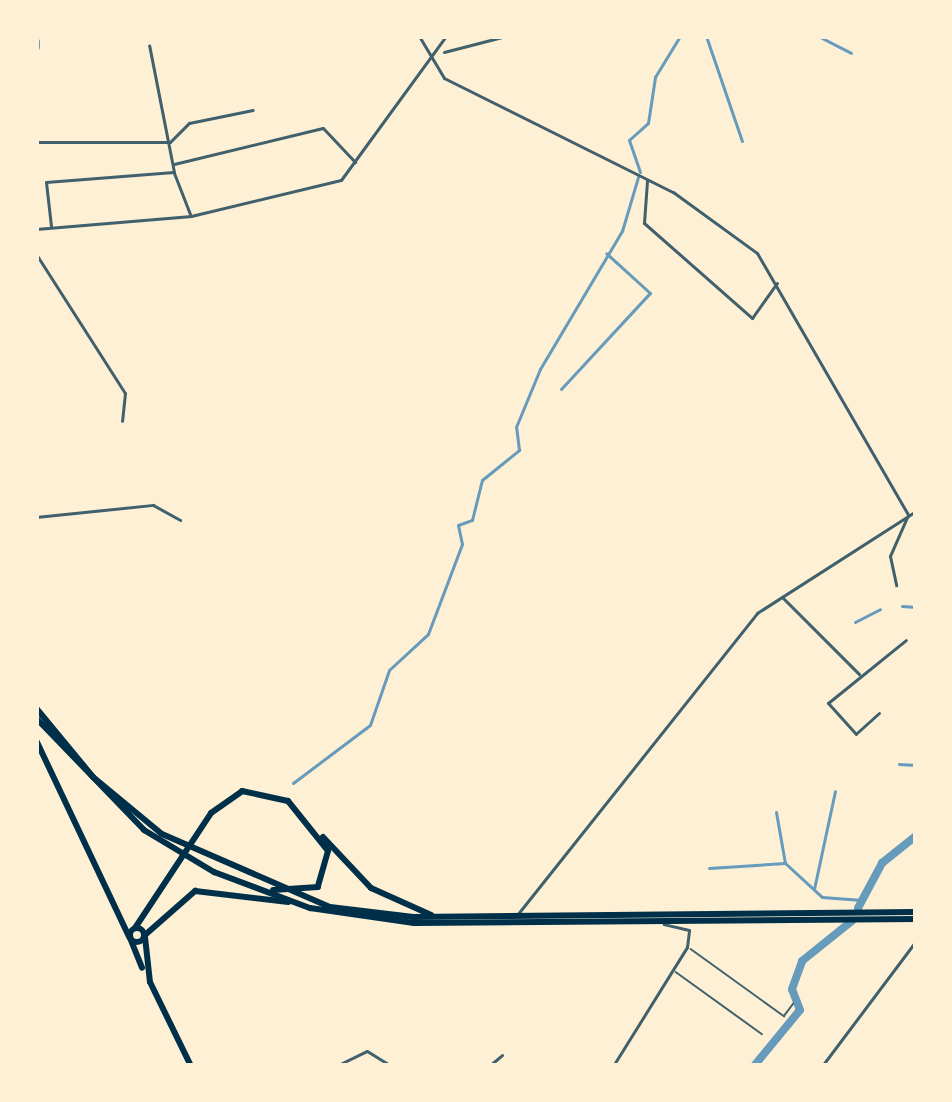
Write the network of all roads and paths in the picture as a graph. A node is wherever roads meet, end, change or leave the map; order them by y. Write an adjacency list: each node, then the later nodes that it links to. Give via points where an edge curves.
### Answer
1 (419, 36): 6 (street)
2 (446, 36): 5 (street)
3 (506, 36): 5 (street)
4 (149, 45): 9 (street)
5 (443, 53): 6 (street)
6 (430, 69): 10 (street); 12 (street)
7 (253, 110): 9 (street, via 189,123)
8 (36, 142): 9 (street)
9 (170, 142): 11 (street)
10 (356, 163): 11 (street, via 323,128); 15 (street, via 349,172)
11 (174, 168): 13 (street); 15 (street)
12 (648, 179): 19 (street, via 719,219); 19 (street, via 644,223 752,317)
13 (46, 182): 14 (street); 16 (street)
14 (36, 183)
15 (191, 216): 16 (street)
16 (51, 228): 17 (street)
17 (36, 229)
18 (36, 254): 20 (street, via 125,393)
19 (777, 282): 22 (street)
20 (122, 421)
21 (916, 511): 22 (street)
22 (908, 515): 25 (street, via 890,556); 26 (street)
23 (36, 517): 24 (street, via 152,505)
24 (180, 520)
25 (896, 585)
26 (781, 596): 28 (street); 39 (street)
27 (906, 640): 28 (street)
28 (859, 674): 30 (street, via 828,705 856,734)
29 (36, 708): 34 (main road, via 104,789)
30 (879, 713)
31 (36, 718): 34 (main road, via 107,800)
32 (36, 740): 45 (main road)
33 (316, 830): 36 (main road, via 330,859 324,881); 38 (main road, via 278,795 236,794 206,820); 41 (main road, via 371,888)
34 (177, 848): 35 (main road)
35 (197, 860): 36 (main road); 37 (main road)
36 (273, 890): 41 (main road)
37 (288, 902): 42 (main road, via 414,923); 44 (main road, via 195,891)
38 (154, 907): 43 (main road); 44 (main road)
39 (517, 916): 40 (main road); 41 (main road)
40 (916, 916): 42 (main road)
41 (439, 917)
42 (661, 921): 47 (street, via 689,930)
43 (135, 928): 44 (main road); 45 (main road)
44 (145, 935): 45 (main road); 49 (main road)
45 (129, 937): 49 (main road)
46 (916, 941): 58 (street)
47 (687, 947): 48 (street); 50 (lane, via 784,1016)
48 (676, 972): 51 (lane); 53 (street)
49 (150, 982): 54 (main road)
50 (793, 1004)
51 (763, 1034)
52 (502, 1054): 57 (street)
53 (617, 1065)
54 (191, 1066)
55 (336, 1066): 56 (street, via 363,1051)
56 (391, 1066)
57 (489, 1066)
58 (822, 1066)

